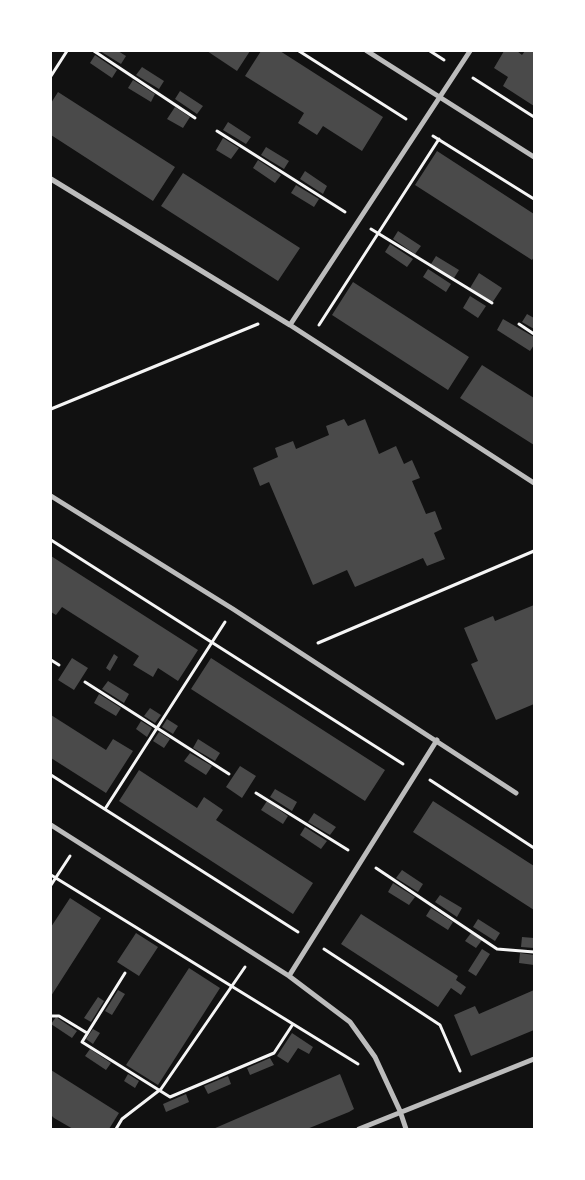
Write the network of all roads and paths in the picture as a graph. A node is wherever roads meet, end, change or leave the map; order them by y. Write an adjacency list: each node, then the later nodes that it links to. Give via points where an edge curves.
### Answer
1 (67, 51): 8 (path)
2 (94, 51): 11 (path)
3 (367, 51): 9 (street)
4 (430, 51): 6 (path)
5 (470, 51): 7 (street)
6 (435, 52): 7 (path)
7 (458, 70): 9 (street); 10 (path)
8 (51, 76)
9 (440, 98): 13 (street); 16 (street)
10 (534, 117)
11 (195, 118)
12 (438, 139): 19 (path)
13 (534, 157)
14 (51, 179): 16 (street)
15 (263, 322): 20 (path)
16 (290, 324): 19 (street)
17 (519, 324): 18 (path)
18 (534, 334)
19 (310, 338): 21 (street)
20 (51, 409)
21 (534, 483)
22 (51, 496): 25 (street)
23 (51, 540): 26 (path)
24 (534, 551): 27 (path)
25 (233, 609): 26 (path); 27 (street)
26 (212, 643): 31 (path); 33 (path)
27 (299, 651): 32 (street)
28 (51, 660): 29 (path)
29 (59, 665)
30 (85, 682): 31 (path)
31 (158, 729): 35 (path); 38 (path)
32 (437, 740): 33 (street); 37 (street)
33 (416, 772): 41 (path); 42 (street)
34 (51, 774): 38 (path)
35 (228, 774)
36 (256, 793): 42 (path)
37 (516, 793)
38 (105, 809): 46 (path)
39 (51, 825): 40 (street)
40 (79, 843): 44 (path); 48 (street)
41 (534, 848)
42 (362, 859): 46 (street); 47 (path, via 497,949)
43 (51, 875): 44 (path)
44 (56, 878): 45 (path); 51 (path)
45 (51, 885)
46 (311, 941): 50 (street); 57 (path, via 440,1026)
47 (534, 952)
48 (254, 954): 50 (street); 51 (path)
49 (125, 973): 54 (path)
50 (288, 976): 56 (street, via 350,1022 376,1057)
51 (232, 986): 53 (path); 58 (path)
52 (51, 1016): 54 (path, via 59,1016)
53 (293, 1024): 56 (path); 58 (path, via 274,1053 170,1098)
54 (87, 1033): 58 (path, via 82,1042)
55 (534, 1059): 57 (street)
56 (386, 1081): 59 (street)
57 (467, 1085): 59 (street)
58 (158, 1091): 60 (path, via 122,1119)
59 (400, 1111): 61 (street); 62 (street)
60 (116, 1129)
61 (360, 1129)
62 (406, 1129)

